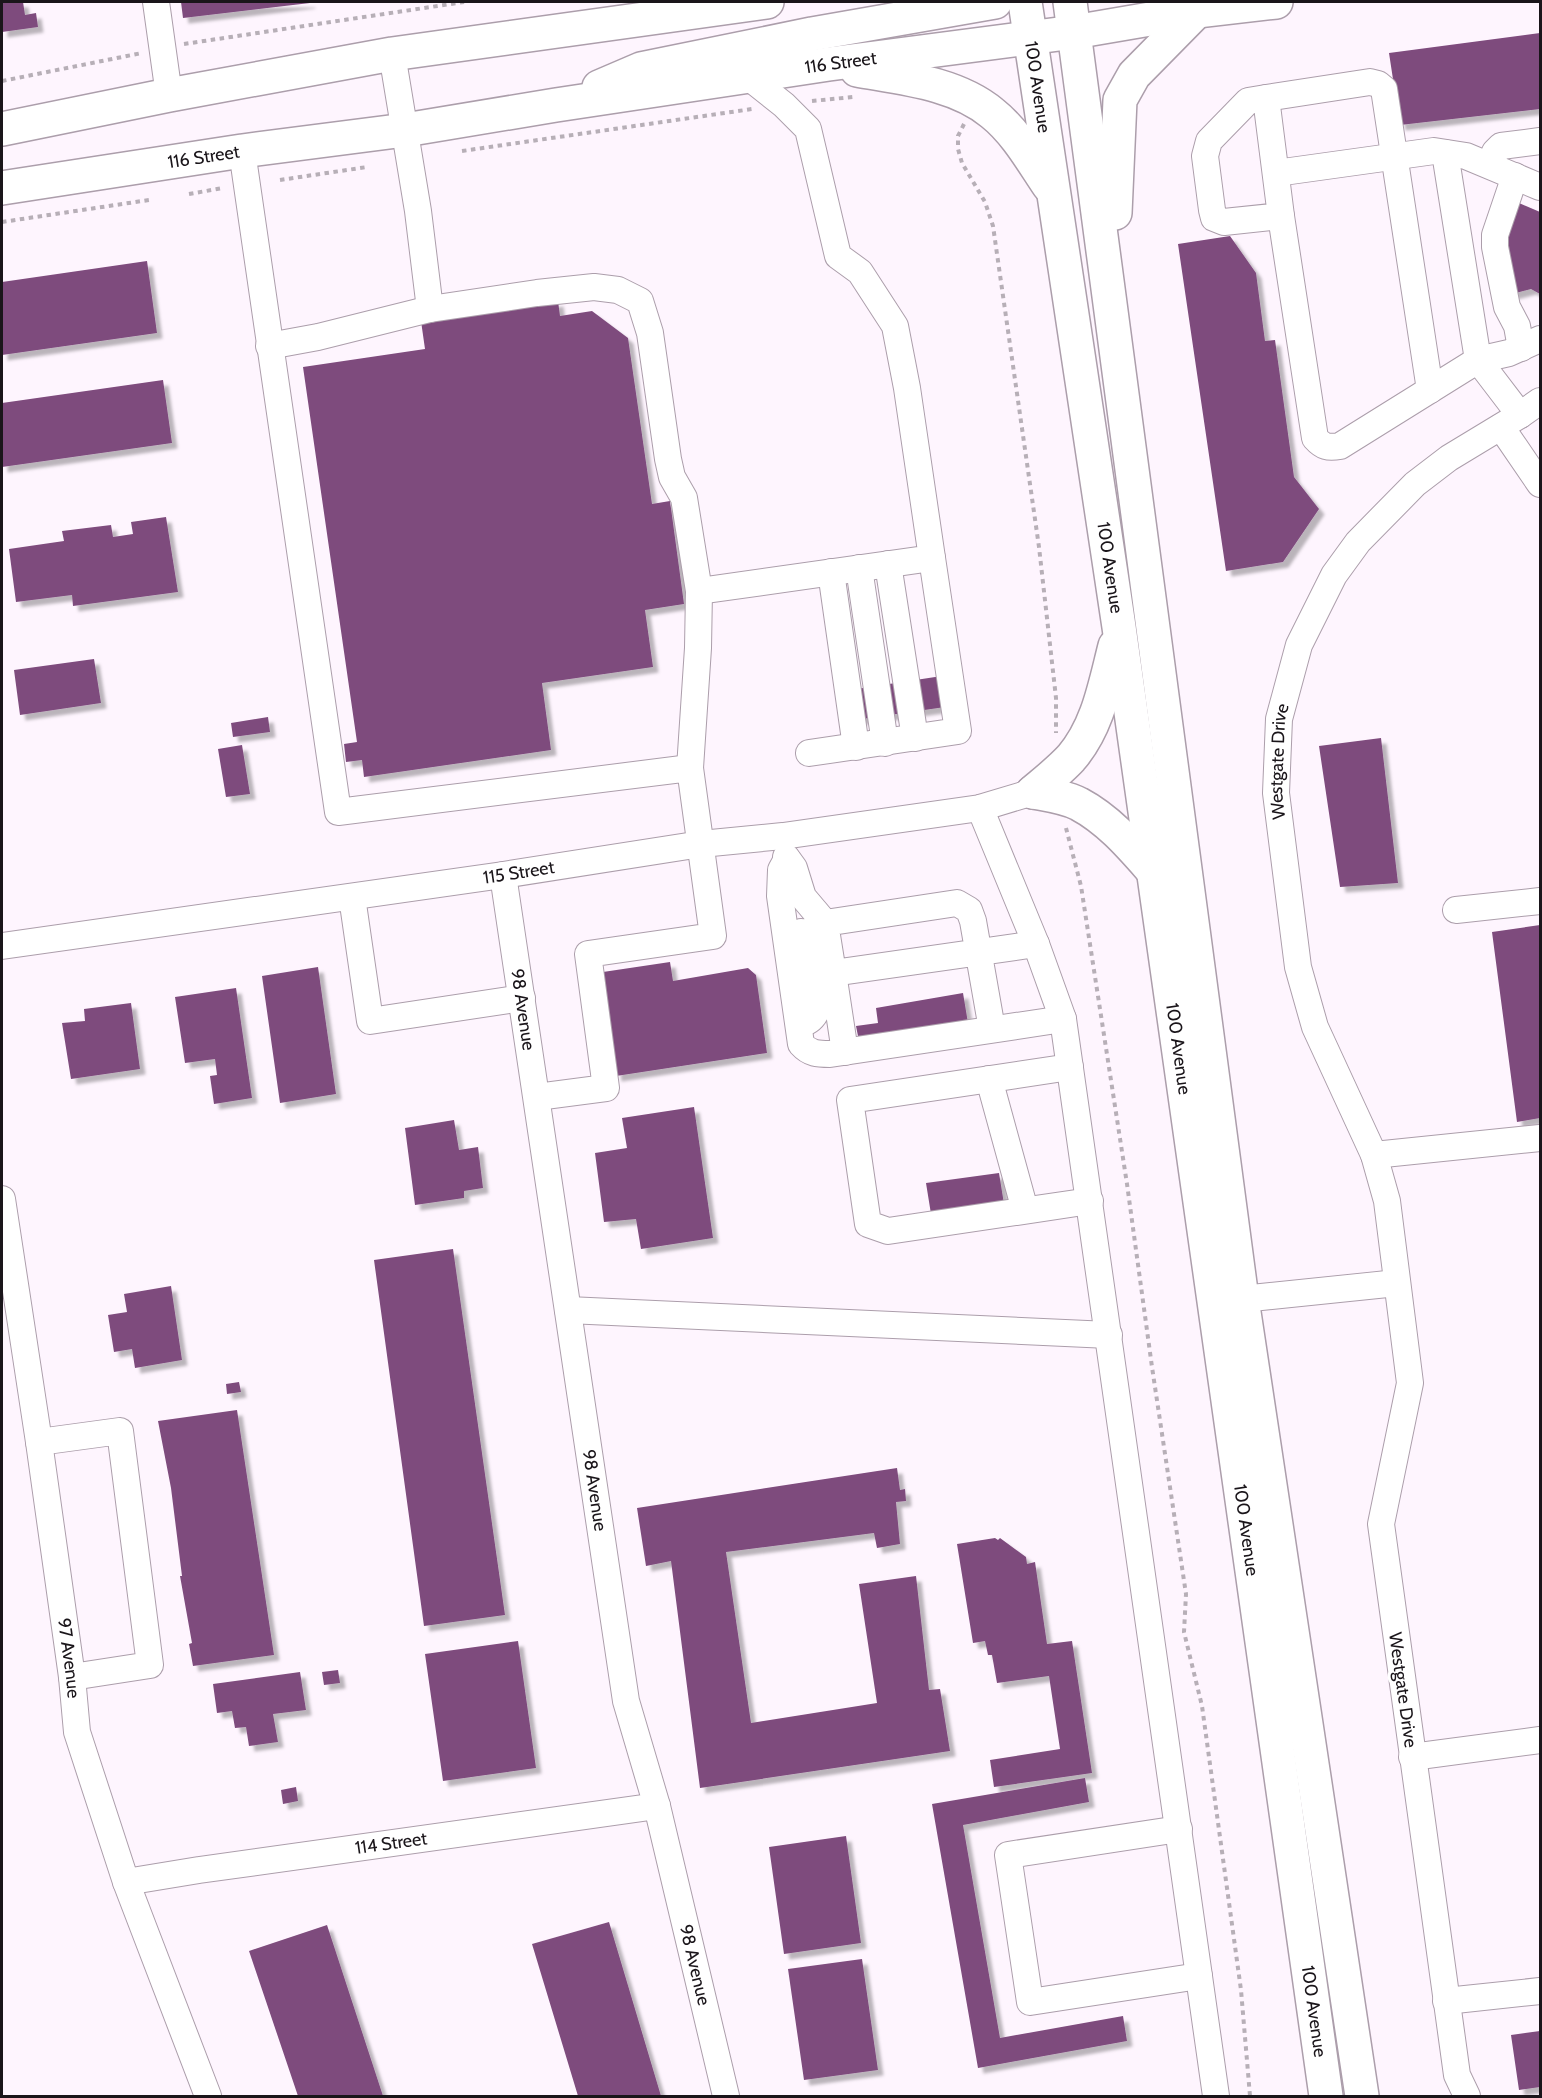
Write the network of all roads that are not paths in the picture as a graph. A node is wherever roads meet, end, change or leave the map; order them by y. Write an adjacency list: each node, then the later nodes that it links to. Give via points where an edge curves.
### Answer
1 (156, 2): 13 (street)
2 (767, 2): 10 (main road)
3 (995, 2): 15 (main road, via 640,69)
4 (1024, 2): 9 (main road, 100 Avenue)
5 (1064, 2): 9 (main road)
6 (1276, 2): 7 (main road, 116 Street)
7 (1197, 11): 8 (main road, 116 Street); 30 (main road, via 1134,75 1120,100)
8 (1072, 17): 9 (main road, 116 Street); 30 (main road, 100 Avenue)
9 (1030, 38): 11 (main road, 116 Street); 27 (main road, 100 Avenue)
10 (392, 54): 13 (main road); 17 (street)
11 (829, 64): 12 (main road, 116 Street); 27 (main road, via 932,84 966,97 992,112 1014,135)
12 (753, 93): 15 (main road, 116 Street); 37 (street, via 784,105 808,129 838,256 860,272 895,327 907,388)
13 (169, 95): 16 (main road)
14 (1266, 98): 21 (street, via 1378,84 1384,89); 23 (street); 28 (street, via 1248,101 1209,141 1205,156 1214,218 1224,222)
15 (556, 105): 17 (main road, 116 Street)
16 (2, 129)
17 (405, 130): 19 (main road, 116 Street); 29 (street)
18 (1540, 141): 22 (street, via 1501,146)
19 (242, 152): 26 (main road, 116 Street); 32 (street)
20 (1445, 153): 21 (street); 22 (street); 33 (street)
21 (1395, 156): 23 (street); 34 (street)
22 (1489, 165): 24 (street)
23 (1276, 173): 28 (street)
24 (1515, 176): 25 (street); 31 (street, via 1495,247 1507,307 1516,326)
25 (1540, 187)
26 (2, 188)
27 (1053, 192): 39 (main road, 100 Avenue)
28 (1281, 216): 34 (street, via 1315,438 1322,446 1340,446)
29 (430, 309): 32 (street); 38 (street, via 594,287 618,290 640,301 650,333 668,459 672,477 684,498)
30 (1112, 311): 72 (main road, 100 Avenue)
31 (1531, 343): 33 (street)
32 (269, 346): 42 (street, via 338,812)
33 (1478, 360): 34 (street); 35 (street)
34 (1430, 390)
35 (1521, 414): 36 (street); 67 (street, Westgate Drive, via 1415,484 1358,542 1334,575 1299,645 1279,718 1276,793 1298,967 1315,1027)
36 (1540, 484)
37 (881, 565): 38 (street); 40 (street); 40 (street); 40 (street, via 958,731)
38 (699, 591): 42 (street)
39 (1119, 627): 43 (main road, via 1101,704 1088,733 1072,757); 47 (main road, 100 Avenue)
40 (900, 741): 41 (street)
41 (809, 753)
42 (690, 768): 45 (street)
43 (1033, 792): 44 (street, 115 Street); 47 (main road, via 1063,798 1099,816)
44 (980, 808): 46 (street, 115 Street); 54 (street)
45 (701, 844): 46 (street, 115 Street); 48 (street, 115 Street); 65 (street, via 713,936 588,954 606,1088)
46 (785, 848): 52 (street, via 780,896); 53 (street)
47 (1153, 871): 88 (main road, 100 Avenue)
48 (503, 875): 49 (street, 115 Street); 58 (street, 98 Avenue)
49 (352, 897): 55 (street, 115 Street); 58 (street, via 370,1021)
50 (1540, 900): 51 (street)
51 (1456, 910)
52 (783, 912): 53 (street); 60 (street)
53 (814, 929): 56 (street, via 957,903 969,910); 57 (street); 60 (street, via 811,981 819,1003 817,1012)
54 (1036, 944): 56 (street); 59 (street)
55 (2, 946)
56 (978, 952): 57 (street); 61 (street)
57 (833, 973): 62 (street)
58 (522, 998): 65 (street, 98 Avenue)
59 (1063, 1019): 61 (street); 63 (street)
60 (799, 1024): 62 (street, via 801,1044 808,1051)
61 (992, 1029): 62 (street)
62 (845, 1052)
63 (1070, 1067): 64 (street); 69 (street)
64 (989, 1079): 70 (street); 70 (street, via 850,1100 868,1224 888,1231)
65 (537, 1097): 73 (street, 98 Avenue)
66 (1540, 1138): 67 (street)
67 (1374, 1155): 71 (street, Westgate Drive, via 1387,1201)
68 (2, 1199): 75 (street, 97 Avenue)
69 (1090, 1201): 70 (street); 74 (street)
70 (1024, 1210)
71 (1397, 1283): 72 (street); 78 (street, Westgate Drive, via 1410,1383 1381,1524)
72 (1242, 1299): 89 (main road, 100 Avenue)
73 (568, 1310): 74 (street); 79 (street, 98 Avenue, via 626,1701)
74 (1109, 1335): 80 (street)
75 (39, 1442): 76 (street, 97 Avenue); 76 (street, via 120,1431 150,1665)
76 (72, 1677): 81 (street, 97 Avenue, via 77,1732)
77 (1540, 1740): 78 (street)
78 (1412, 1757): 84 (street, Westgate Drive)
79 (657, 1806): 81 (street, 114 Street); 86 (street, 98 Avenue)
80 (1179, 1829): 82 (street); 82 (street, via 1008,1856 1030,2002)
81 (126, 1882): 85 (street, 97 Avenue)
82 (1199, 1976): 87 (street)
83 (1540, 1990): 84 (street)
84 (1446, 2001): 90 (street, Westgate Drive, via 1457,2075)
85 (208, 2097)
86 (726, 2097)
87 (1216, 2097)
88 (1326, 2097)
89 (1362, 2097)
90 (1467, 2097)

